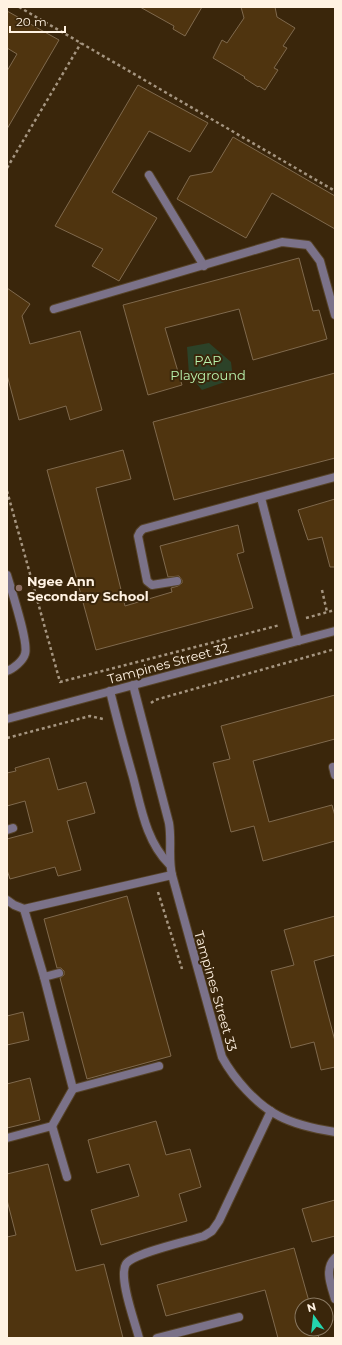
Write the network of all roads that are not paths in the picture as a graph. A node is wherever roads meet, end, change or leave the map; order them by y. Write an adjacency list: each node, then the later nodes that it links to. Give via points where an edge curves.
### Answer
1 (149, 175): 2 (street)
2 (204, 266): 3 (street); 4 (street, via 282,242 308,245 320,261)
3 (54, 309)
4 (335, 315)
5 (335, 477): 6 (street)
6 (261, 498): 8 (street, via 143,529 138,536 147,581 152,585); 10 (street)
7 (7, 575): 11 (street, via 25,639 25,654 18,664)
8 (177, 581)
9 (335, 631): 10 (street, Tampines Street 32)
10 (298, 640): 12 (street, Tampines Street 32)
11 (7, 671)
12 (133, 685): 13 (street, Tampines Street 32); 15 (street, Tampines Street 33, via 169,823)
13 (110, 691): 14 (street, Tampines Street 32); 15 (street, Tampines Street 33, via 148,830 157,850)
14 (7, 719)
15 (169, 864): 16 (street, Tampines Street 33)
16 (172, 875): 18 (street); 23 (street, Tampines Street 33, via 222,1058 241,1085)
17 (7, 900): 18 (street)
18 (24, 909): 20 (street)
19 (59, 973): 20 (street)
20 (44, 977): 22 (street)
21 (159, 1066): 22 (street)
22 (73, 1089): 24 (street)
23 (271, 1111): 25 (street, Tampines Street 33, via 298,1123); 31 (street, via 212,1231 204,1236 138,1255 126,1262 123,1271 124,1282)
24 (52, 1126): 26 (street); 27 (street)
25 (335, 1132)
26 (7, 1138)
27 (67, 1177)
28 (335, 1258): 29 (street, via 329,1265 329,1275)
29 (335, 1299)
30 (239, 1317): 32 (street)
31 (139, 1338)
32 (157, 1338)

